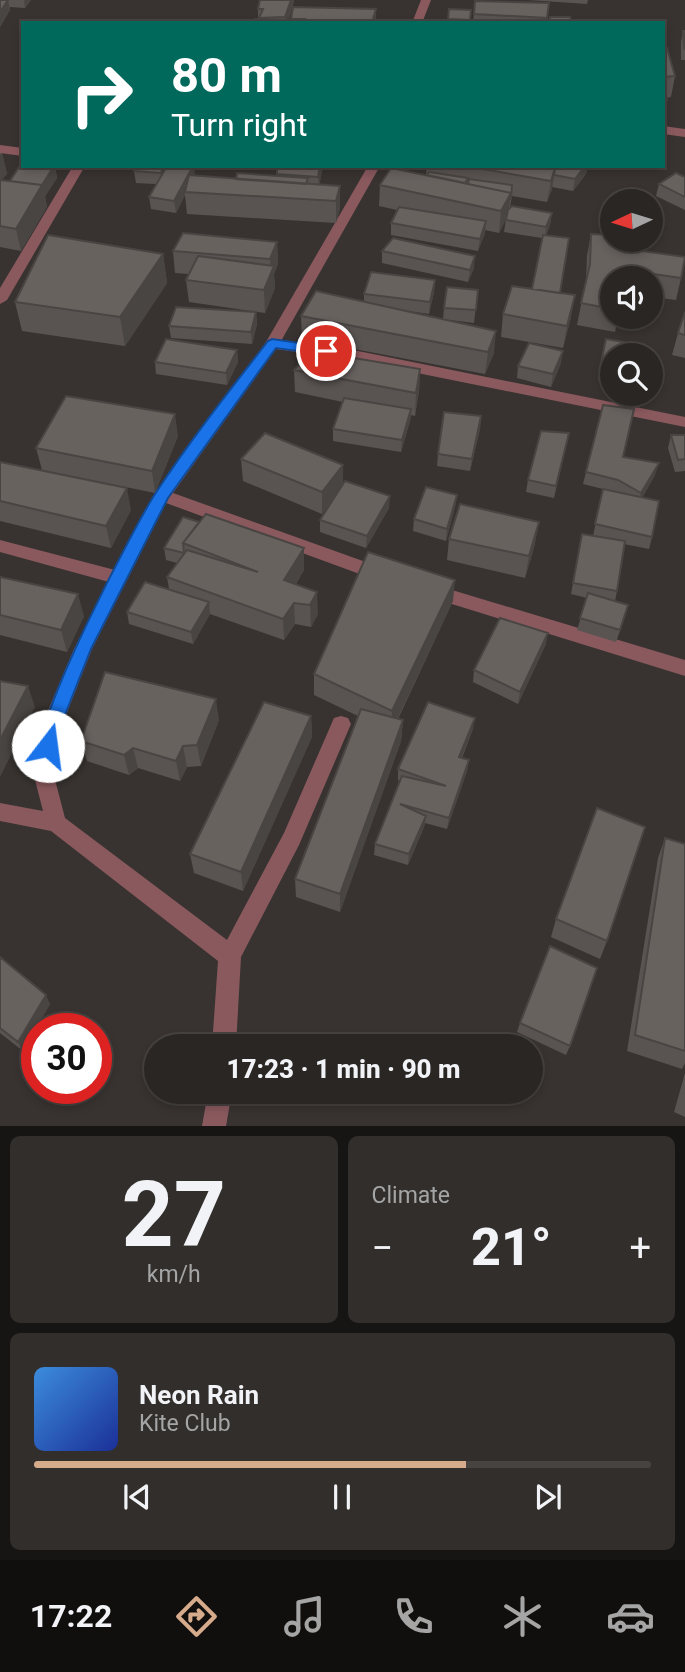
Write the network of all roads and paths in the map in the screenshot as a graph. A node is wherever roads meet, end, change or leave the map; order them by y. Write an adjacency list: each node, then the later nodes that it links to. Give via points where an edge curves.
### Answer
1 (426, 0): 2 (street)
2 (418, 21)
3 (665, 130): 4 (street)
4 (685, 133)
5 (0, 149): 6 (street)
6 (21, 152)
7 (78, 168): 9 (street)
8 (372, 168): 10 (street)
9 (0, 300)
10 (272, 344): 11 (street, via 353,355); 12 (street)
11 (685, 422)
12 (162, 495): 14 (street); 15 (street)
13 (0, 547): 14 (street)
14 (119, 578): 20 (street, via 54,720 43,772)
15 (394, 578)
16 (420, 587): 17 (street)
17 (685, 668)
18 (341, 724): 21 (street, via 292,838)
19 (0, 812): 20 (street)
20 (56, 823): 21 (street)
21 (230, 956): 22 (street)
22 (225, 1034)
23 (218, 1104): 24 (street)
24 (214, 1126)

